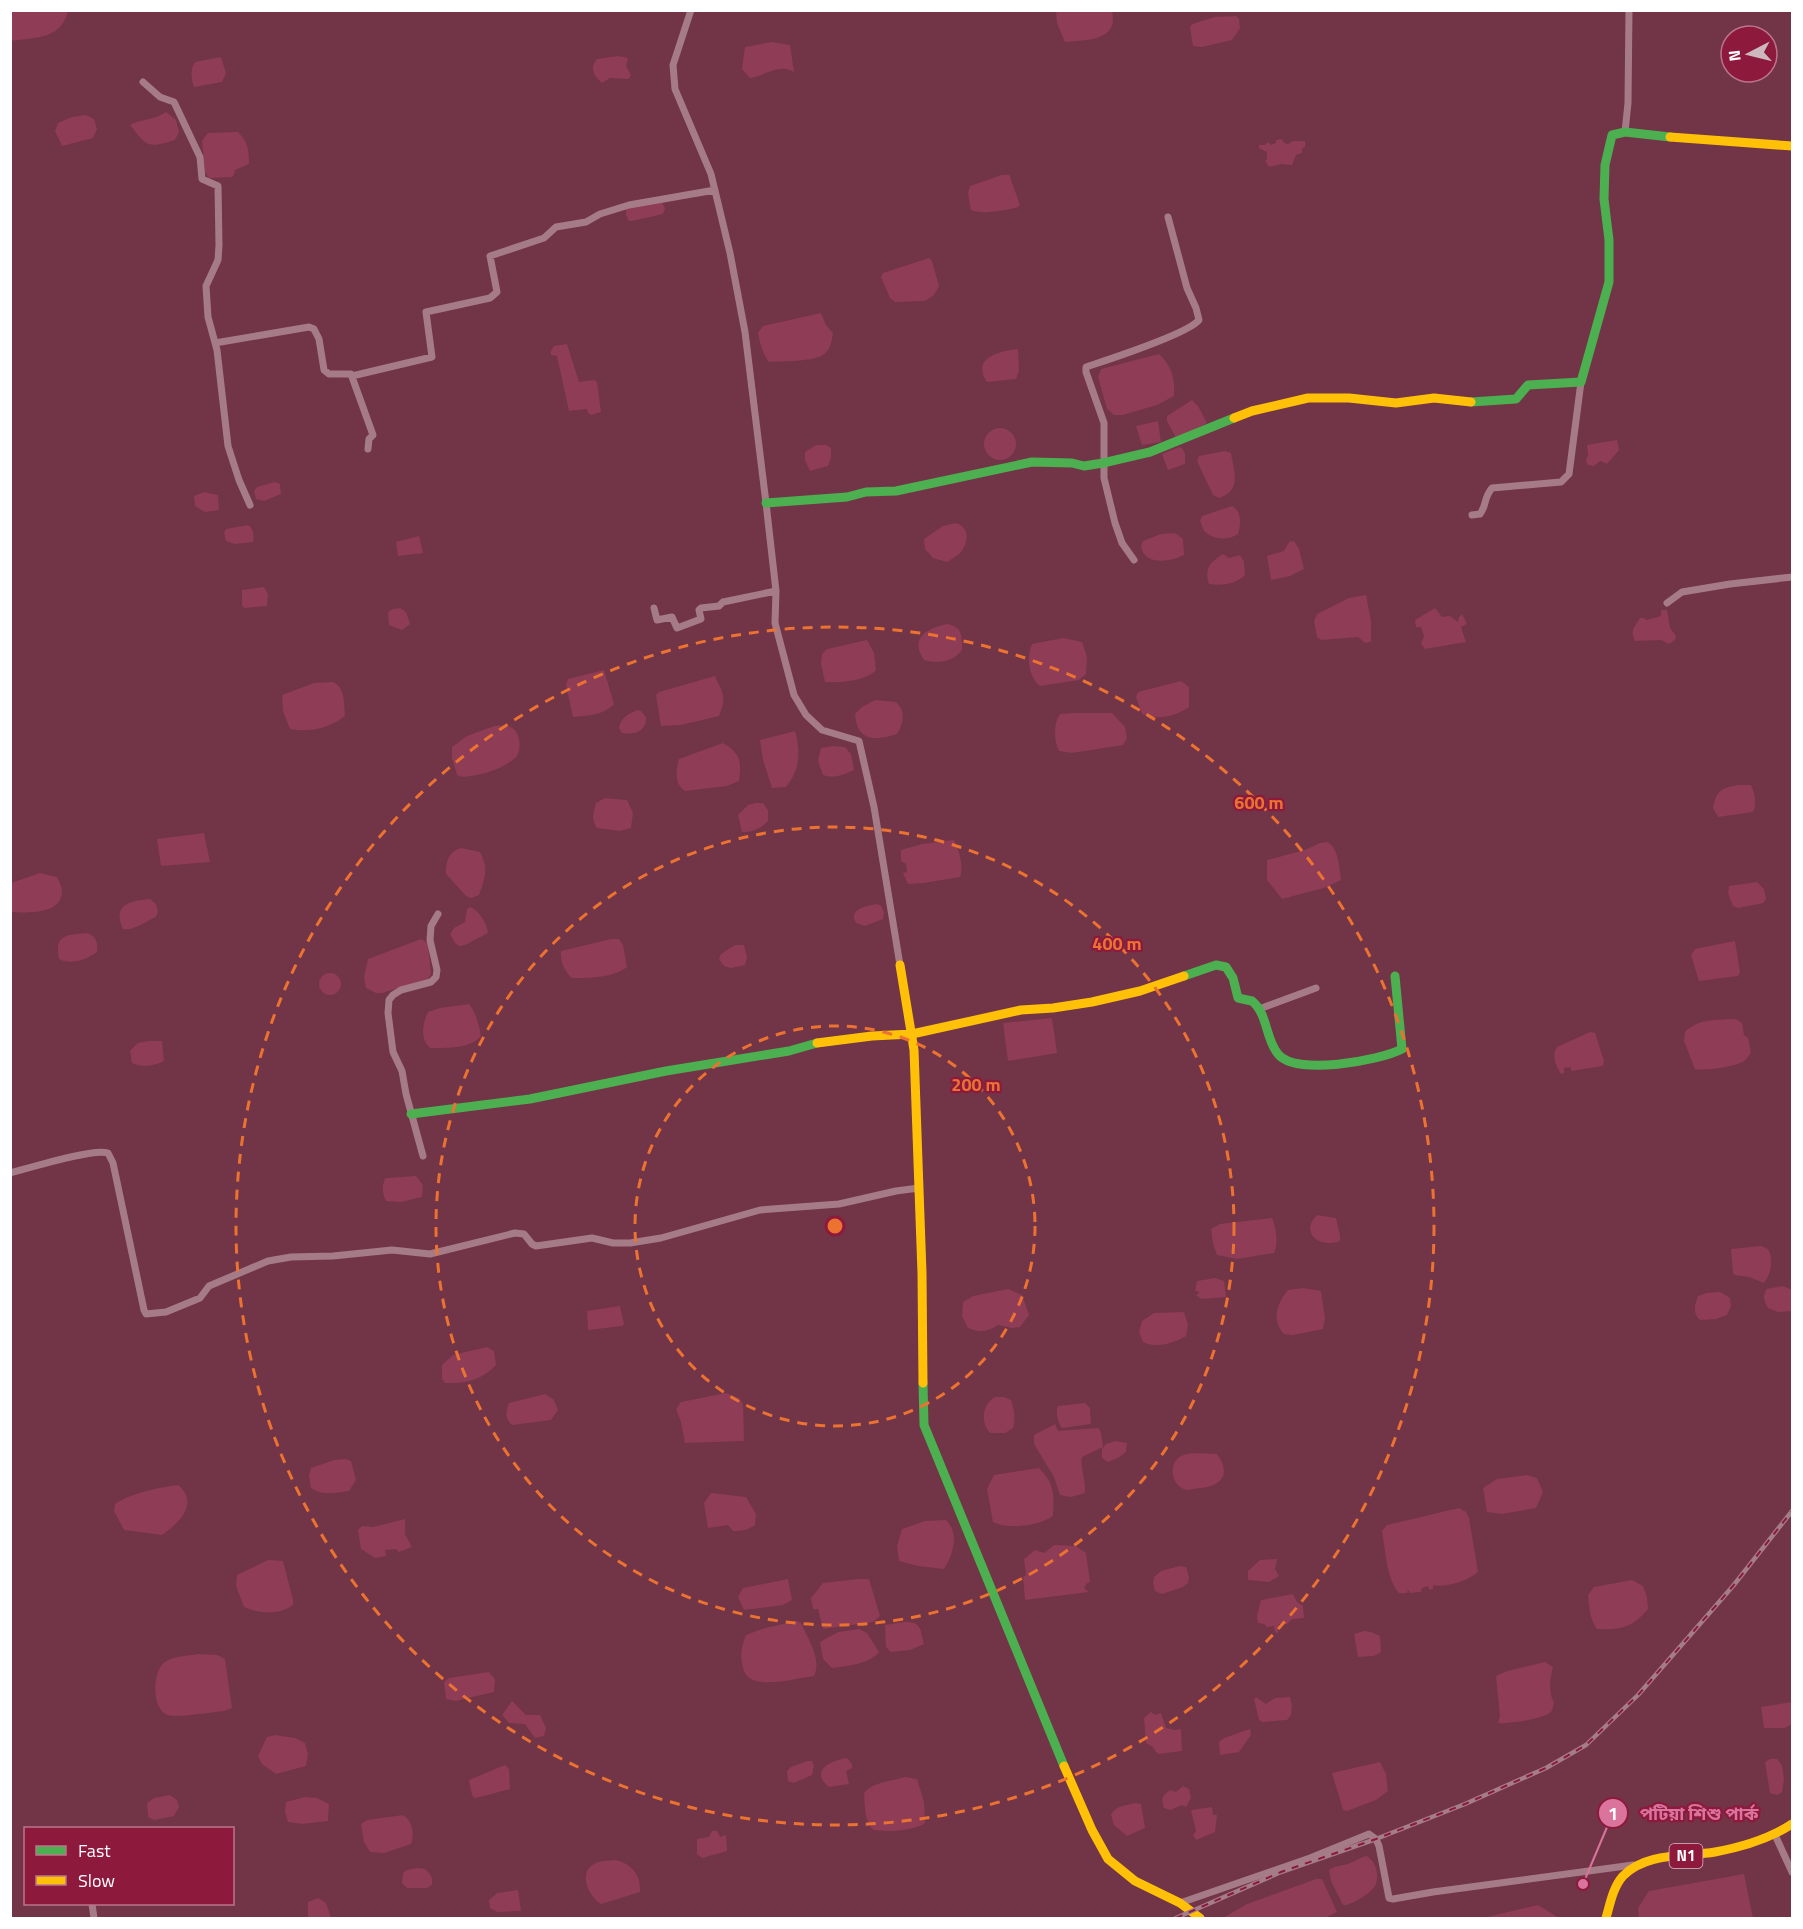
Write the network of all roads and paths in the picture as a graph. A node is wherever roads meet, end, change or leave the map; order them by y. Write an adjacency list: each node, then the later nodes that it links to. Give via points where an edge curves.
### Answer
1 (691, 10): 6 (street, via 673,65 675,90)
2 (1629, 10): 4 (street)
3 (143, 82): 8 (street, via 160,98 174,102 200,157 202,179 218,186 218,260 206,286)
4 (1625, 132): 5 (main road); 10 (main road, via 1612,135 1605,165 1609,282)
5 (1792, 146)
6 (715, 190): 9 (street, via 629,205 586,222 556,226 544,238 490,255 496,292 493,296 426,312 432,357); 13 (street, via 744,332)
7 (1168, 217): 12 (street, via 1199,320 1173,336 1086,367 1104,423)
8 (215, 343): 9 (street, via 309,327 319,339 326,372); 14 (street, via 228,446)
9 (352, 375): 11 (street, via 373,435)
10 (1581, 382): 12 (main road, via 1527,385 1516,399 1475,403 1434,398 1396,403 1308,398 1252,411 1150,452); 15 (street, via 1566,478 1562,482 1492,488 1485,496 1484,509)
11 (368, 449)
12 (1103, 463): 13 (main road, via 1084,466 1032,462 896,491); 16 (street, via 1114,523)
13 (766, 503): 18 (street)
14 (250, 505)
15 (1472, 515)
16 (1134, 560)
17 (1792, 577): 19 (street, via 1682,592)
18 (776, 591): 20 (street, via 701,608 701,619 677,627 672,617 657,620); 22 (street, via 775,623 794,695 806,715 822,730 859,741)
19 (1667, 603)
20 (654, 608)
21 (438, 914): 27 (street, via 430,933 436,977 421,986 400,990 389,1000 393,1052 402,1071)
22 (900, 964): 26 (main road)
23 (1395, 976): 25 (main road, via 1402,1049 1371,1059 1347,1064 1286,1062 1270,1040)
24 (1316, 988): 25 (street)
25 (1259, 1009): 26 (main road, via 1248,998 1238,998 1226,967 1216,965 1140,991 1065,1007 1021,1010)
26 (912, 1034): 27 (main road, via 815,1043 530,1099); 30 (main road)
27 (411, 1114): 28 (street)
28 (423, 1156)
29 (10, 1173): 30 (street, via 86,1154 108,1153 146,1314 166,1312 201,1298 209,1286 238,1273 291,1257 392,1250 430,1254 515,1233 524,1234 536,1246 592,1238 630,1243 760,1210 839,1204)
30 (919, 1188): 35 (main road, via 924,1425 1092,1830 1108,1859 1135,1881)
31 (1792, 1824): 32 (main road, N1)
32 (1775, 1835): 33 (main road, N1, via 1714,1852); 34 (street)
33 (1644, 1864): 35 (street, via 1393,1899 1389,1898 1379,1846 1369,1834); 37 (main road, N1, via 1622,1878)
34 (1792, 1872)
35 (1180, 1903): 36 (main road)
36 (1200, 1918)
37 (1606, 1918)

